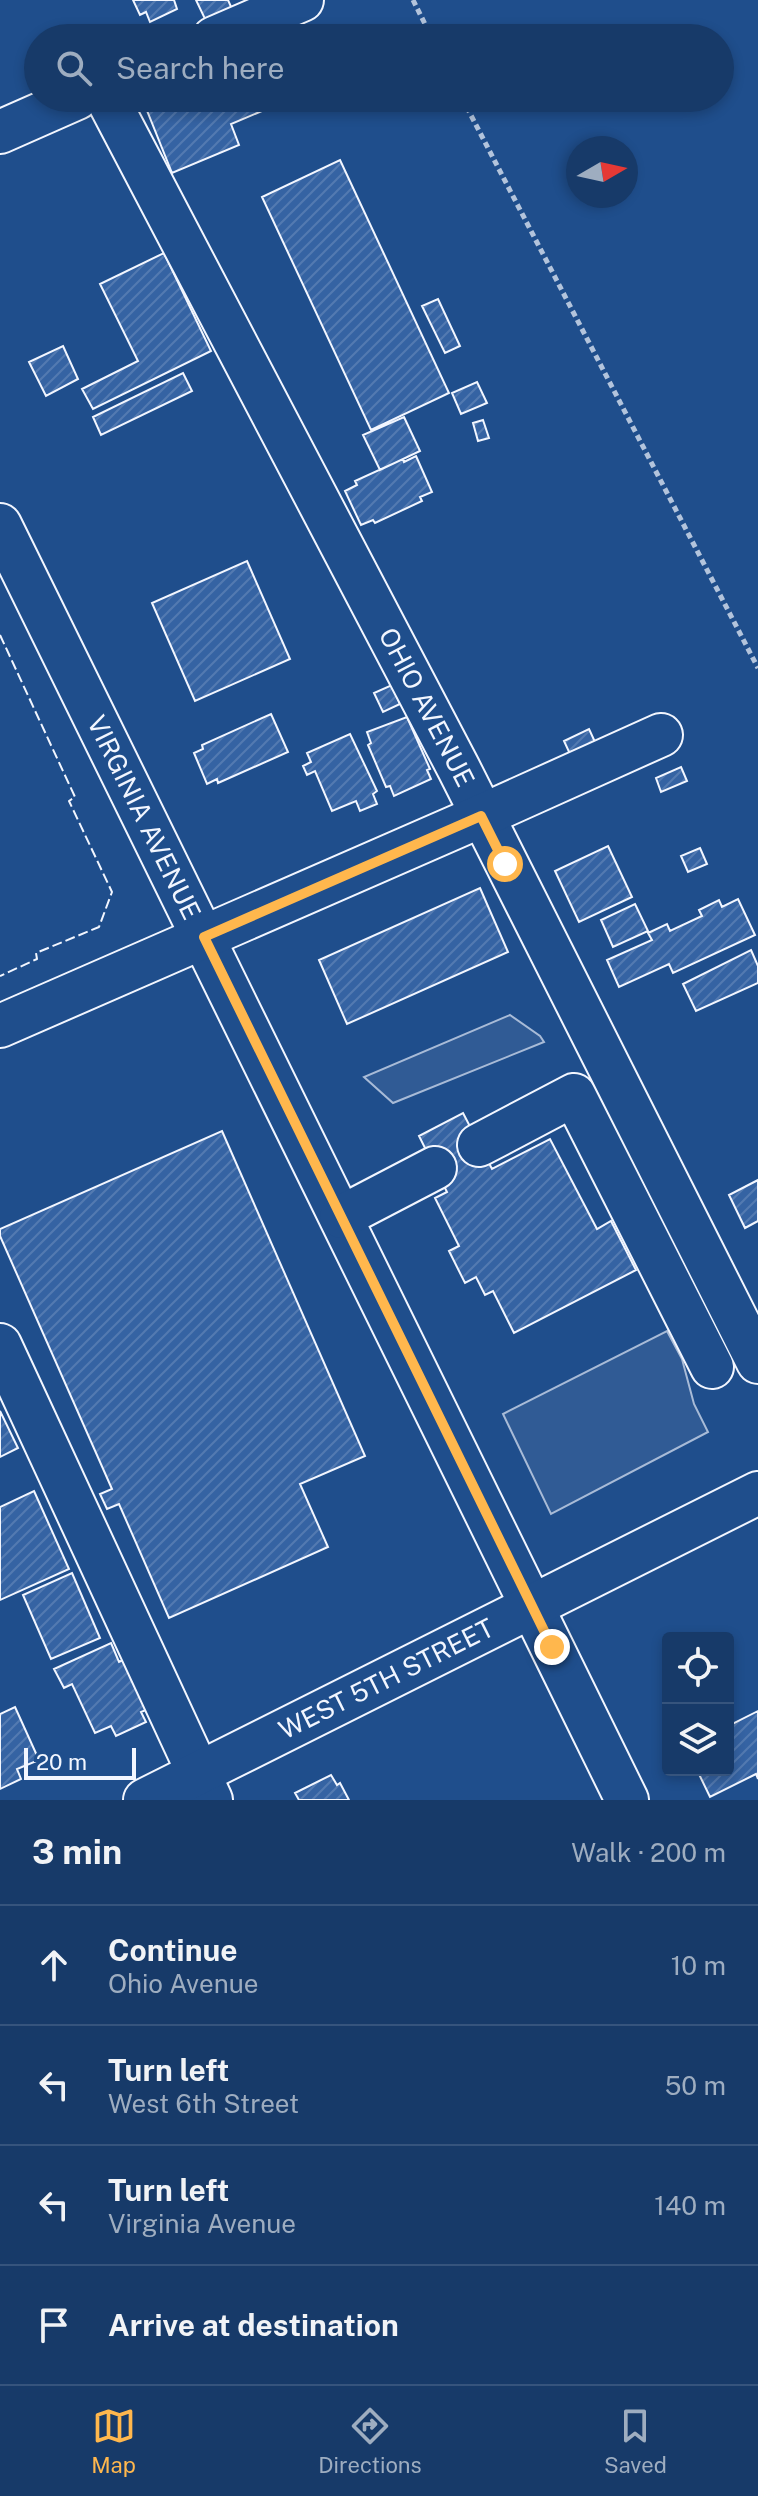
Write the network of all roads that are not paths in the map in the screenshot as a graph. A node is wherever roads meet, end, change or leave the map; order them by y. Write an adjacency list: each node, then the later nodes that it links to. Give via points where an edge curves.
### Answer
1 (302, 0): 2 (street)
2 (246, 24)
3 (45, 112): 5 (street)
4 (114, 112): 8 (street, OHIO AVENUE)
5 (0, 132)
6 (0, 525): 9 (street, VIRGINIA AVENUE)
7 (661, 735): 8 (street)
8 (481, 816): 9 (street); 15 (street, OHIO AVENUE)
9 (204, 937): 10 (street); 13 (street, VIRGINIA AVENUE)
10 (0, 1026)
11 (479, 1145): 16 (street, via 574,1095)
12 (435, 1168): 13 (street)
13 (341, 1217): 18 (street, VIRGINIA AVENUE)
14 (0, 1345): 19 (street)
15 (758, 1362)
16 (712, 1367)
17 (758, 1493): 18 (street, WEST 5TH STREET)
18 (531, 1606): 19 (street, WEST 5TH STREET); 21 (street, VIRGINIA AVENUE)
19 (204, 1787): 20 (street, WEST 5TH STREET)
20 (145, 1800)
21 (627, 1800)

